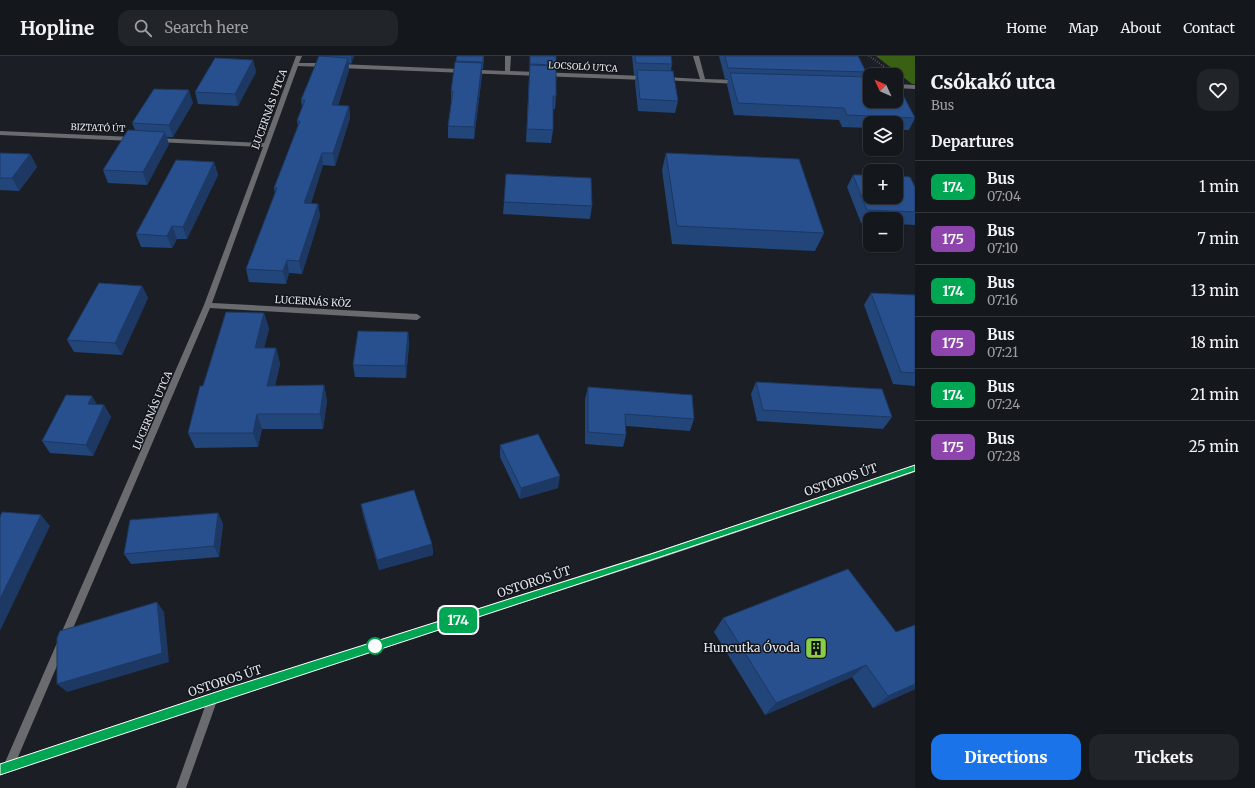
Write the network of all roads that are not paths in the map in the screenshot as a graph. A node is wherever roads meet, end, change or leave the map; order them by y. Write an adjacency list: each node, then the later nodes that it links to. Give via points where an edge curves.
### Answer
1 (508, 56): 6 (street)
2 (696, 56): 9 (street)
3 (298, 60): 4 (street); 16 (street, LUCERNÁS UTCA)
4 (328, 65)
5 (335, 66): 6 (street, LOCSOLÓ UTCA)
6 (507, 72): 7 (street, LOCSOLÓ UTCA)
7 (648, 78)
8 (656, 79): 9 (street)
9 (703, 81): 10 (street)
10 (743, 82)
11 (903, 86): 12 (street)
12 (915, 87)
13 (0, 133): 14 (street, BIZTATÓ ÚT)
14 (141, 139)
15 (149, 140): 16 (street)
16 (267, 145): 17 (street, LUCERNÁS UTCA)
17 (208, 305): 18 (street, LUCERNÁS KÖZ); 21 (street, LUCERNÁS UTCA)
18 (417, 317)
19 (915, 469): 20 (main road, OSTOROS ÚT)
20 (213, 698): 21 (main road, OSTOROS ÚT); 22 (street)
21 (4, 768)
22 (181, 788)

